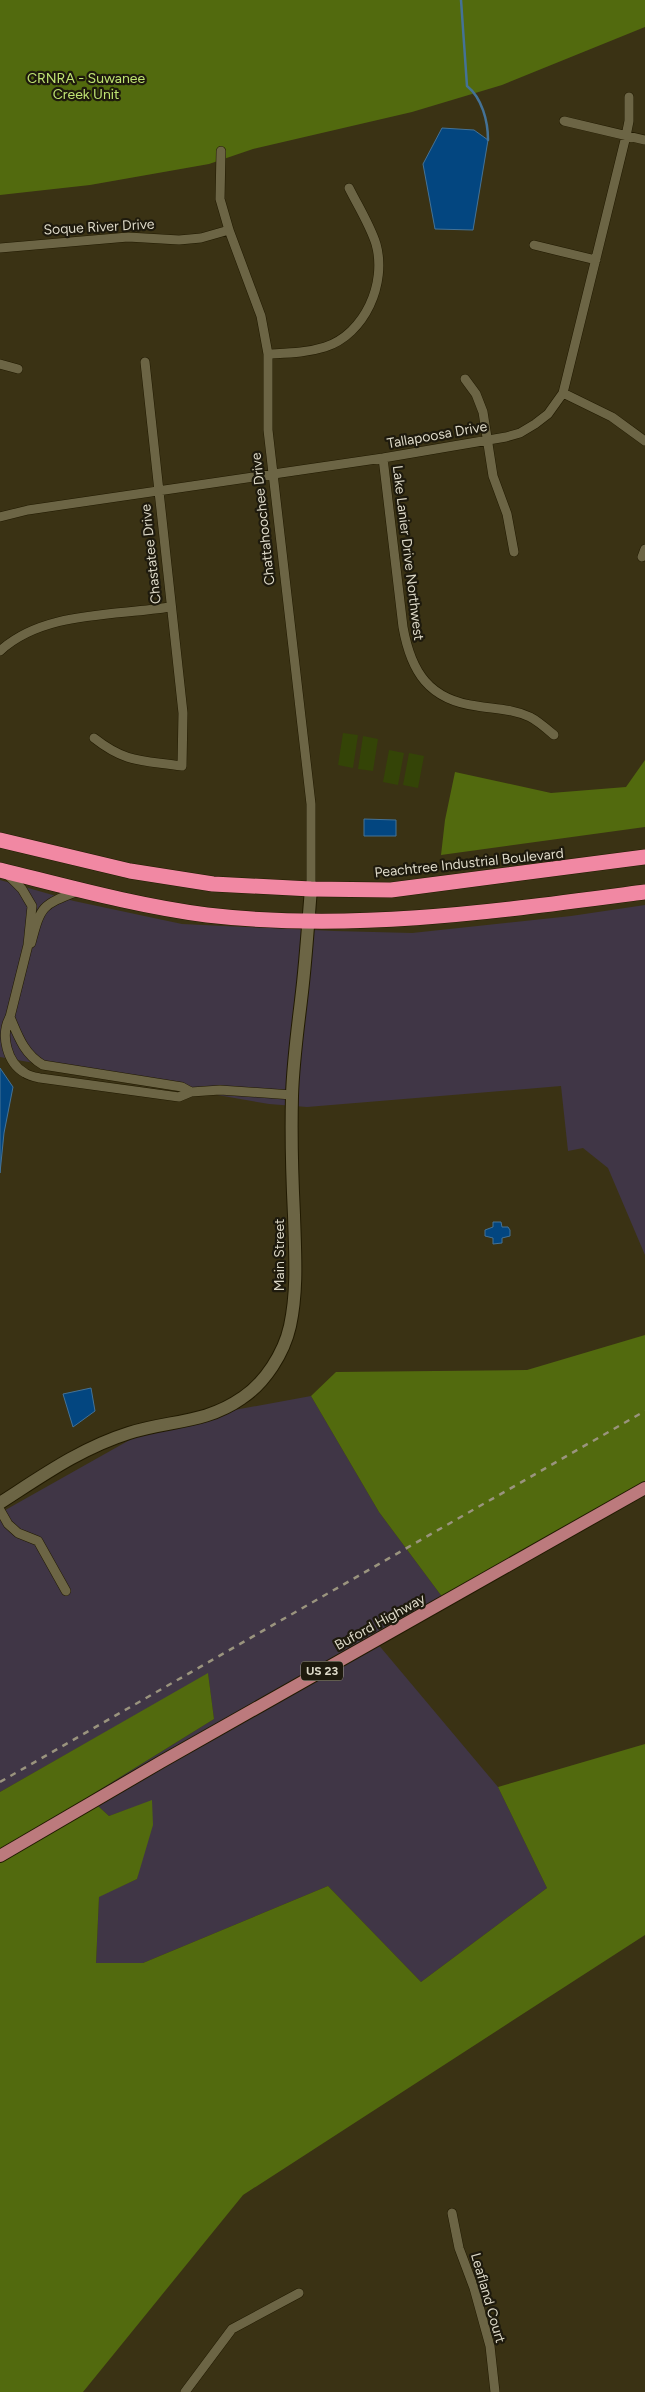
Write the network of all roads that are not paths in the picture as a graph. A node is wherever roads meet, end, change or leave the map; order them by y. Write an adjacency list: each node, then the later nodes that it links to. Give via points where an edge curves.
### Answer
1 (629, 97): 3 (street, Tallapoosa Drive)
2 (564, 121): 3 (street)
3 (626, 136): 4 (street); 10 (street, Tallapoosa Drive)
4 (645, 140)
5 (221, 151): 7 (street, Chattahoochee Drive, via 220,199)
6 (349, 188): 11 (street, via 376,243 377,285 370,306 359,323 327,347)
7 (229, 230): 9 (street, Soque River Drive, via 179,240 128,237); 11 (street, Chattahoochee Drive, via 261,316)
8 (534, 245): 10 (street)
9 (0, 248)
10 (596, 260): 16 (street, Tallapoosa Drive)
11 (268, 354): 20 (street, Chattahoochee Drive, via 268,430)
12 (145, 362): 21 (street, Chastatee Drive)
13 (0, 364): 14 (street)
14 (18, 369)
15 (465, 379): 17 (street, via 483,412)
16 (563, 393): 17 (street, Tallapoosa Drive, via 548,414 535,424 520,433); 18 (street, via 612,417)
17 (487, 440): 19 (street, Tallapoosa Drive); 23 (street, via 493,476 507,514)
18 (645, 441)
19 (382, 458): 20 (street, Tallapoosa Drive); 26 (street, Lake Lanier Drive Northwest, via 403,627 407,652 415,669 439,694 456,703 508,709 531,717)
20 (272, 473): 21 (street, Tallapoosa Drive); 31 (street, Chattahoochee Drive, via 311,804)
21 (157, 490): 22 (street, Tallapoosa Drive); 24 (street, Chastatee Drive)
22 (0, 517)
23 (514, 552)
24 (170, 607): 25 (street, via 52,622 14,638); 27 (street, Chastatee Drive, via 183,713 182,766 128,759)
25 (0, 651)
26 (554, 735)
27 (94, 738)
28 (0, 840): 31 (highway, Peachtree Industrial Boulevard, via 130,872 213,884)
29 (645, 857): 31 (highway, Peachtree Industrial Boulevard, via 391,890)
30 (2, 870): 32 (highway); 35 (street, via 23,891 32,906)
31 (311, 889): 34 (street, Main Street)
32 (80, 890): 34 (highway, via 128,902 207,915); 35 (street, via 46,905 38,916)
33 (645, 892): 34 (highway, via 430,917)
34 (309, 922): 38 (street, Main Street)
35 (28, 945): 36 (street)
36 (10, 1017): 37 (street, via 21,1044 42,1065 182,1087); 37 (street, via 6,1047 15,1065 25,1073 40,1078 179,1097)
37 (191, 1092): 38 (street, via 220,1090)
38 (292, 1095): 40 (street, Main Street, via 296,1280 290,1328 264,1379 243,1398 216,1413 131,1432 98,1444)
39 (645, 1488): 43 (main road, Buford Highway / US 23)
40 (0, 1503)
41 (0, 1510): 42 (street, via 18,1533 38,1542)
42 (66, 1591)
43 (0, 1856)
44 (452, 2212): 47 (street, Leafland Court, via 459,2248 490,2346)
45 (299, 2293): 46 (street, via 232,2330)
46 (185, 2392)
47 (495, 2392)

